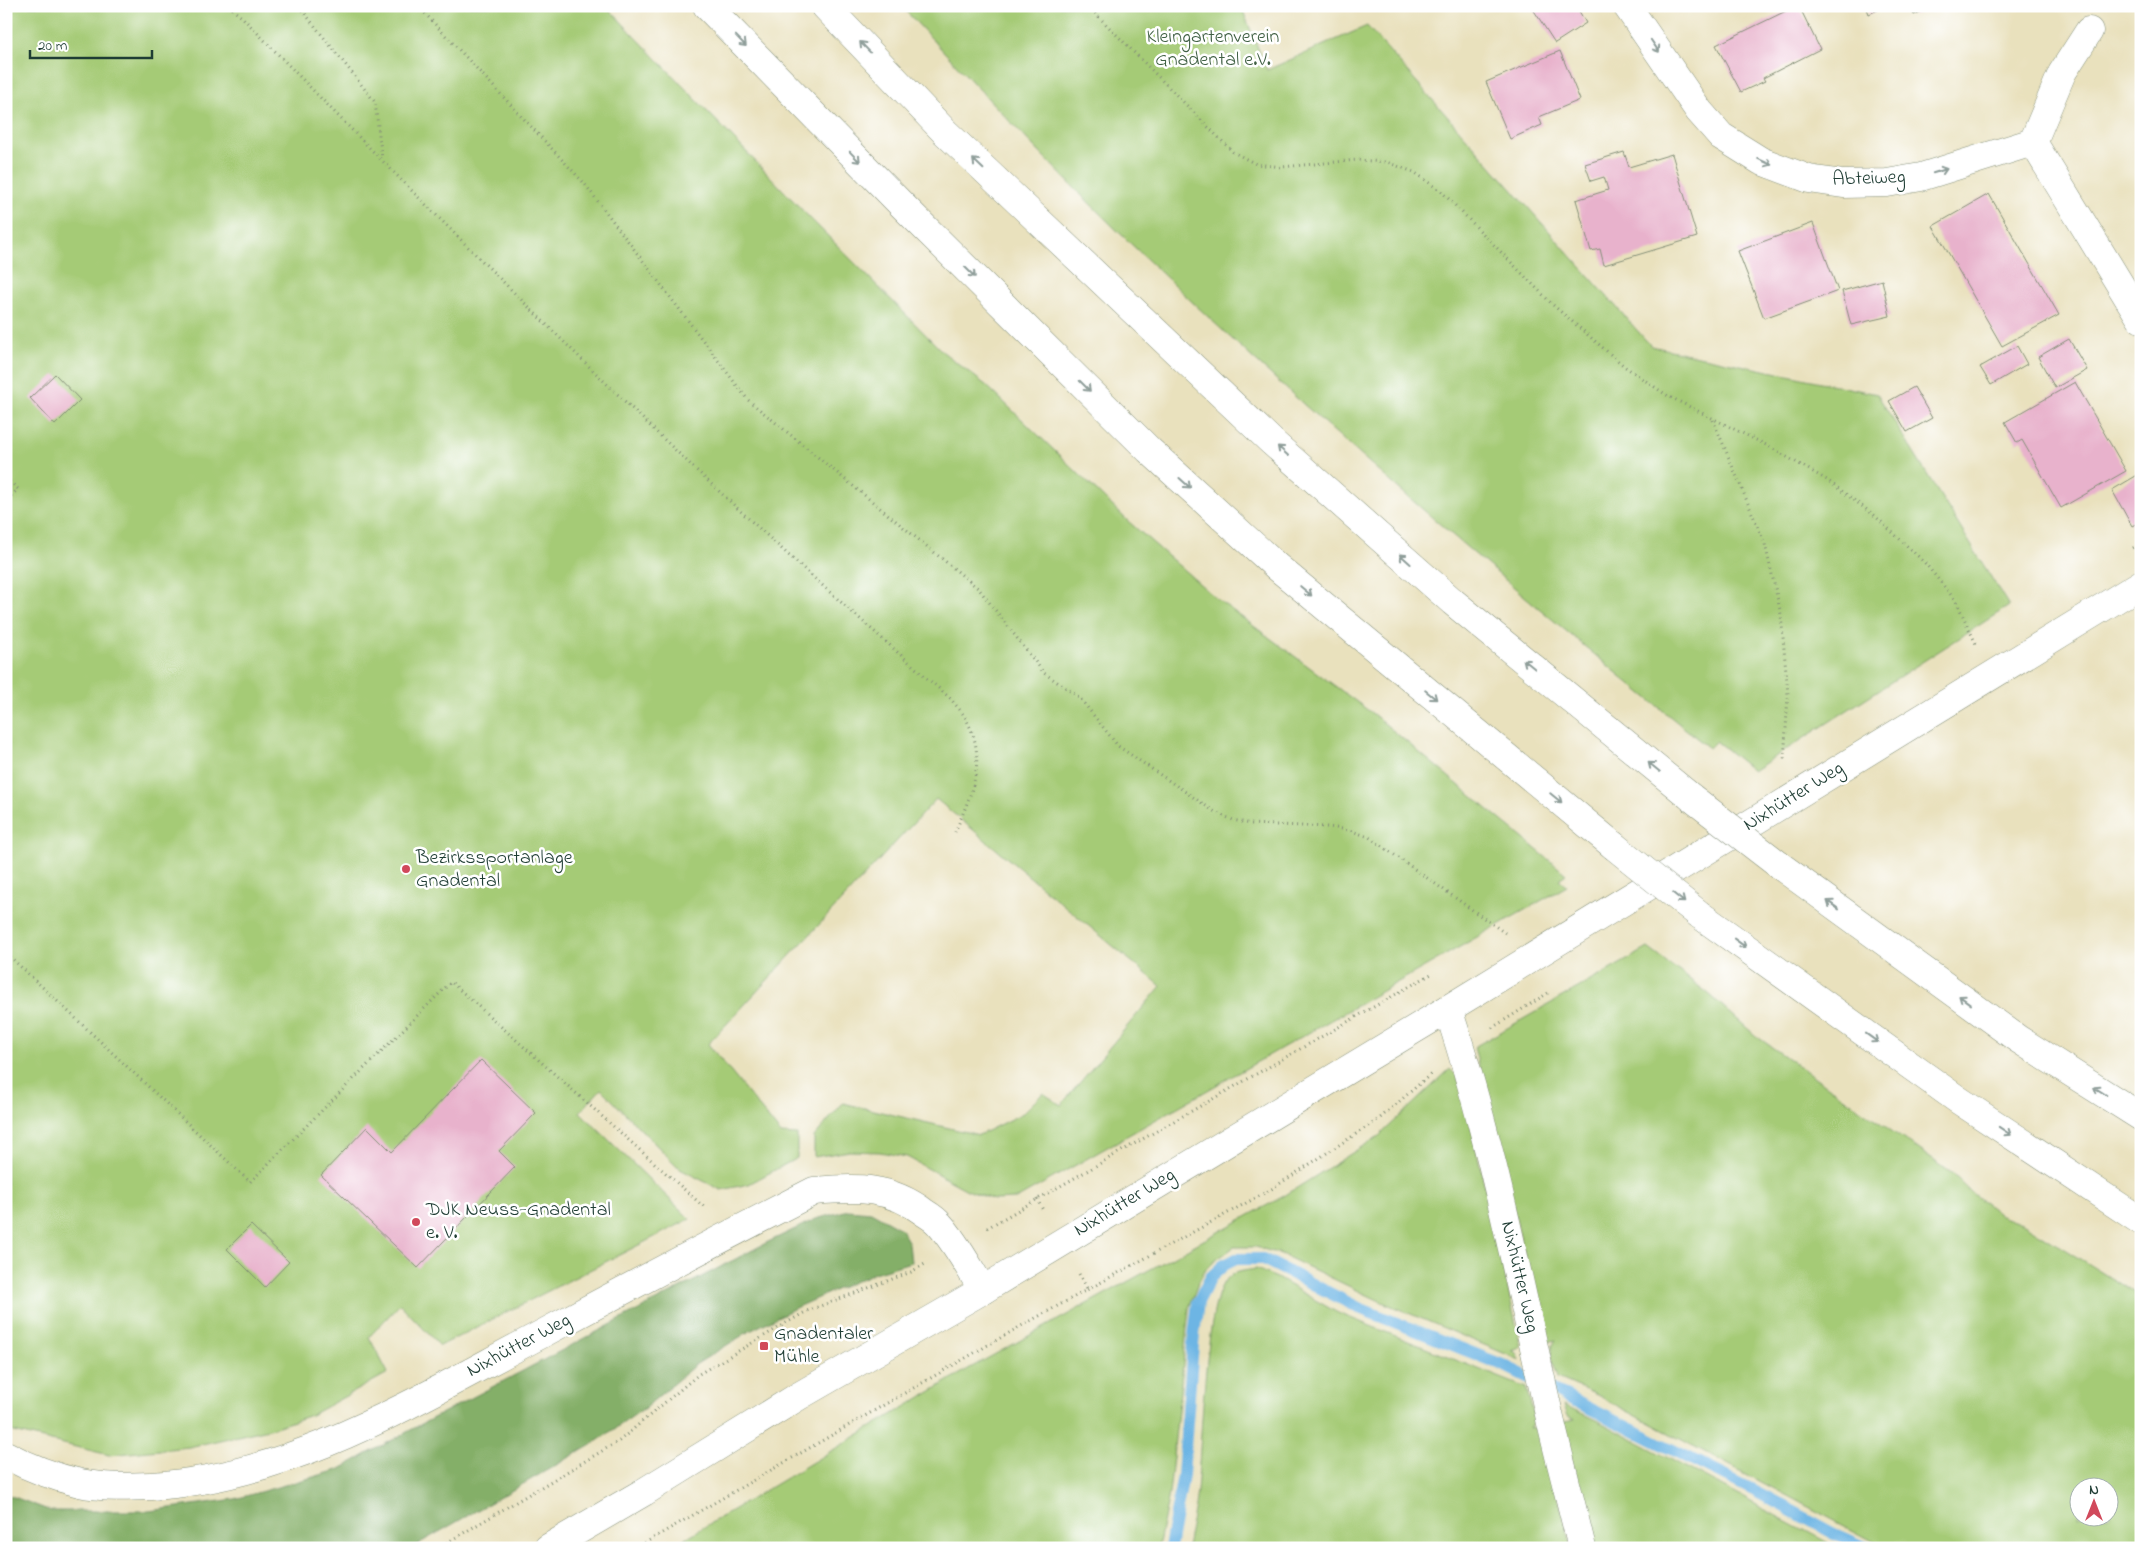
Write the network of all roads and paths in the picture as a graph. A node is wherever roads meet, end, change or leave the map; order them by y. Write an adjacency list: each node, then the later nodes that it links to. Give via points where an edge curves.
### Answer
1 (228, 6): 10 (path)
2 (299, 6): 10 (path, via 375,102)
3 (418, 6): 24 (path, via 584,183 748,400 979,589 1044,673 1079,697 1118,746 1215,812 1233,820 1251,824 1329,826 1369,837)
4 (707, 6): 33 (main road, one-way to 33, bridge, via 1149,450 1276,566 1700,915 1957,1098)
5 (825, 6): 32 (main road, one-way to 5, bridge, via 2018,1039 1779,865 1453,602 1272,442 952,138)
6 (1088, 6): 12 (path, via 1233,152 1256,164 1282,167 1357,160 1386,162 1414,172 1441,191 1553,305 1624,366 1668,396)
7 (1627, 6): 9 (main road, Abteiweg, one-way to 9, via 1699,111 1721,136 1761,161 1809,178 1843,184 1887,183 1921,177)
8 (2088, 31): 9 (main road, via 2062,73)
9 (2033, 142): 11 (main road)
10 (382, 160): 22 (path, via 645,421 815,580 951,699 967,720 975,744 978,772)
11 (2141, 319)
12 (1713, 420): 19 (path, via 1768,446 1827,480 1874,515 1924,562 1956,601); 21 (path, via 1764,544 1781,614 1788,695 1783,766)
13 (6, 478): 14 (path, via 18,489)
14 (6, 501)
15 (2141, 543): 16 (path)
16 (2132, 548)
17 (2141, 584): 27 (main road, Nixhütter Weg)
18 (1985, 639): 19 (path)
19 (1976, 644): 20 (path)
20 (1968, 650)
21 (1792, 761)
22 (955, 832)
23 (1513, 928): 24 (path)
24 (1505, 933): 25 (path); 27 (path)
25 (1496, 937)
26 (6, 953): 34 (path, via 250,1182 452,982)
27 (1535, 956): 30 (main road, Nixhütter Weg)
28 (1439, 970): 35 (path)
29 (1553, 989): 31 (path)
30 (1448, 1010): 31 (main road, Nixhütter Weg); 36 (main road, Nixhütter Weg)
31 (1461, 1048): 40 (path, via 1378,1119 1270,1190 1021,1326); 41 (main road, Nixhütter Weg, via 1496,1175)
32 (2141, 1117)
33 (2141, 1221)
34 (733, 1232): 35 (main road, Nixhütter Weg, via 814,1191 850,1188 883,1191 912,1202 939,1223); 37 (main road, Nixhütter Weg, via 382,1418 262,1466 193,1482 112,1486 52,1476)
35 (956, 1246): 36 (main road, Nixhütter Weg); 38 (path, via 911,1272 807,1311 699,1374 619,1441)
36 (983, 1290): 39 (main road, Nixhütter Weg, via 799,1396)
37 (6, 1454)
38 (438, 1548)
39 (548, 1548)
40 (636, 1548)
41 (1582, 1548)

